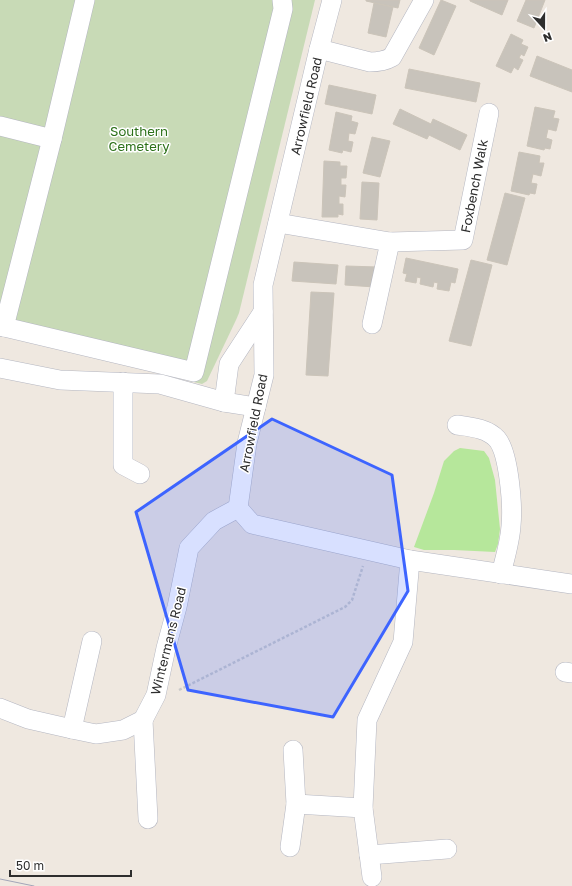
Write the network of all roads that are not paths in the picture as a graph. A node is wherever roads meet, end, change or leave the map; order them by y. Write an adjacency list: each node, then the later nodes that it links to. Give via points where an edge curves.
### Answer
1 (85, 0): 8 (street)
2 (282, 0): 13 (street, via 283,9 194,372)
3 (332, 0): 5 (street, Arrowfield Road)
4 (424, 0): 5 (street, via 392,57 386,60 370,62)
5 (319, 49): 9 (street, Arrowfield Road)
6 (489, 113): 10 (street, Foxbench Walk, via 463,240)
7 (0, 126): 8 (street)
8 (52, 139): 13 (street)
9 (278, 223): 10 (street, Foxbench Walk); 11 (street, Arrowfield Road, via 263,285)
10 (390, 242): 12 (street)
11 (263, 312): 16 (street, via 229,364); 17 (street, Arrowfield Road, via 264,375)
12 (372, 324)
13 (2, 326)
14 (0, 368): 15 (street, via 60,380)
15 (122, 382): 16 (street, via 160,384); 19 (street, via 123,466)
16 (224, 402): 17 (street)
17 (256, 407): 20 (street, Arrowfield Road, via 247,443)
18 (457, 425): 22 (street, via 490,433 497,439 505,457 511,502 511,525)
19 (140, 474)
20 (238, 508): 21 (street, via 252,524); 26 (street, Wintermans Road, via 214,521 189,548 156,695)
21 (410, 560): 22 (street); 30 (street, via 403,642 367,720)
22 (501, 574): 23 (street)
23 (572, 584)
24 (92, 641): 27 (street)
25 (0, 708): 27 (street, via 28,719)
26 (143, 720): 27 (street, via 123,730 96,734); 31 (street)
27 (72, 729)
28 (293, 750): 29 (street)
29 (296, 804): 30 (street); 32 (street)
30 (362, 808): 34 (street)
31 (148, 819)
32 (290, 847)
33 (447, 849): 34 (street)
34 (369, 855): 35 (street)
35 (372, 877)

